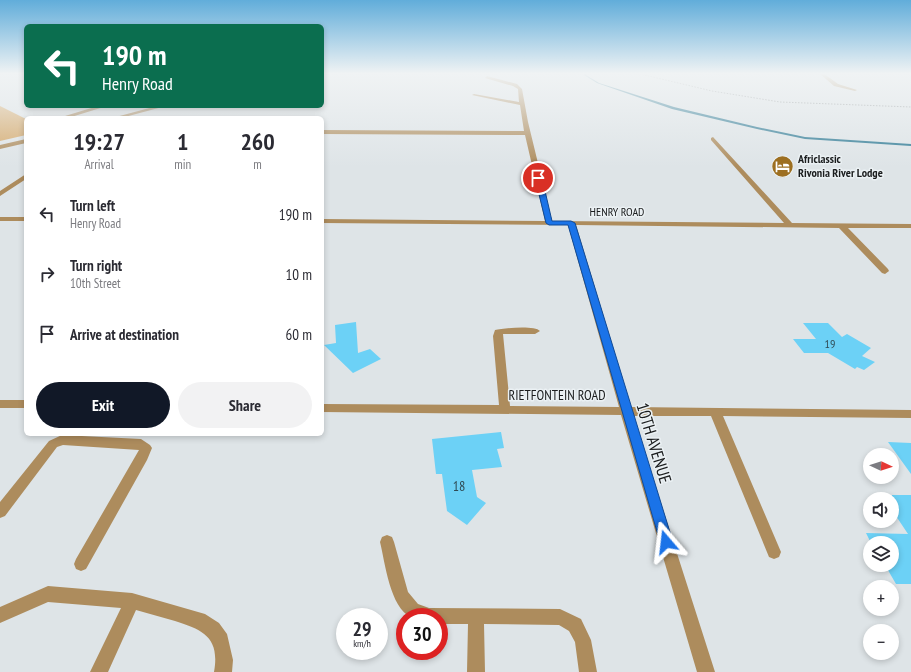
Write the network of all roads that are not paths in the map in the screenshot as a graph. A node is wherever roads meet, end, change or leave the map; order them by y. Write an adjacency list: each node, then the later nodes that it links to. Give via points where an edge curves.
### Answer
1 (522, 104): 7 (street)
2 (97, 108): 4 (street)
3 (155, 108): 5 (street)
4 (68, 116)
5 (123, 116)
6 (324, 132): 7 (street)
7 (528, 133): 16 (street)
8 (714, 139): 18 (street)
9 (24, 141): 10 (street)
10 (0, 147)
11 (24, 177): 12 (street)
12 (0, 194)
13 (0, 219): 14 (street)
14 (24, 219)
15 (324, 221): 16 (street, HENRY ROAD)
16 (549, 223): 17 (street, HENRY ROAD)
17 (571, 223): 18 (street, HENRY ROAD); 27 (street, 10TH AVENUE)
18 (790, 225): 19 (street, HENRY ROAD)
19 (842, 226): 20 (street, HENRY ROAD); 21 (street)
20 (911, 226)
21 (885, 271)
22 (534, 331): 26 (street, via 499,332)
23 (0, 404): 24 (street)
24 (24, 404)
25 (324, 408): 26 (street, RIETFONTEIN ROAD)
26 (505, 410): 27 (street, RIETFONTEIN ROAD)
27 (626, 411): 28 (street, RIETFONTEIN ROAD); 42 (street, 10TH AVENUE)
28 (715, 412): 29 (street, RIETFONTEIN ROAD); 33 (street)
29 (911, 414)
30 (106, 438): 31 (street, via 62,440 53,444); 34 (street, via 141,444 146,448)
31 (0, 512)
32 (387, 542): 37 (street, via 401,596 413,610 429,616)
33 (774, 552)
34 (81, 564)
35 (132, 601): 36 (street, via 48,594); 38 (street); 39 (street, via 199,620 213,629 221,640)
36 (0, 615)
37 (476, 617): 40 (street); 41 (street, via 560,617 575,625 583,640)
38 (99, 672)
39 (223, 672)
40 (476, 672)
41 (588, 672)
42 (706, 672)

